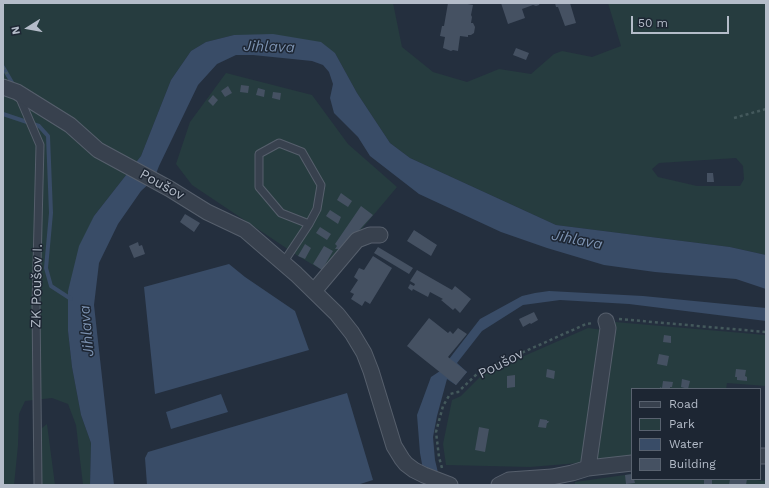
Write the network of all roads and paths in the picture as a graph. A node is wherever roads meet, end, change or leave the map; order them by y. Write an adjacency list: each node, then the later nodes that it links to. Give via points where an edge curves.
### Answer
1 (3, 87): 2 (street, Poušov)
2 (17, 92): 7 (street, Poušov, via 70,125 98,150 207,212 245,230); 15 (lane, ZK Poušov I., via 40,145 36,305)
3 (766, 109): 4 (path)
4 (734, 118)
5 (309, 224): 5 (lane, via 317,209 321,185 302,152 279,144 259,154 259,187 281,213); 7 (lane)
6 (380, 235): 8 (street, via 370,235 357,240)
7 (283, 263): 8 (street, Poušov)
8 (314, 291): 13 (street, Poušov, via 337,314 364,353 394,446 402,459 424,475)
9 (606, 321): 10 (path, Poušov, via 615,319); 12 (street, via 608,328); 13 (path, Poušov, via 586,324 479,372 458,392 450,394 443,406 436,432 439,457)
10 (766, 332)
11 (631, 463): 12 (street)
12 (588, 468): 14 (street, via 572,474)
13 (446, 479)
14 (504, 482): 16 (lane)
15 (38, 485)
16 (525, 485)

